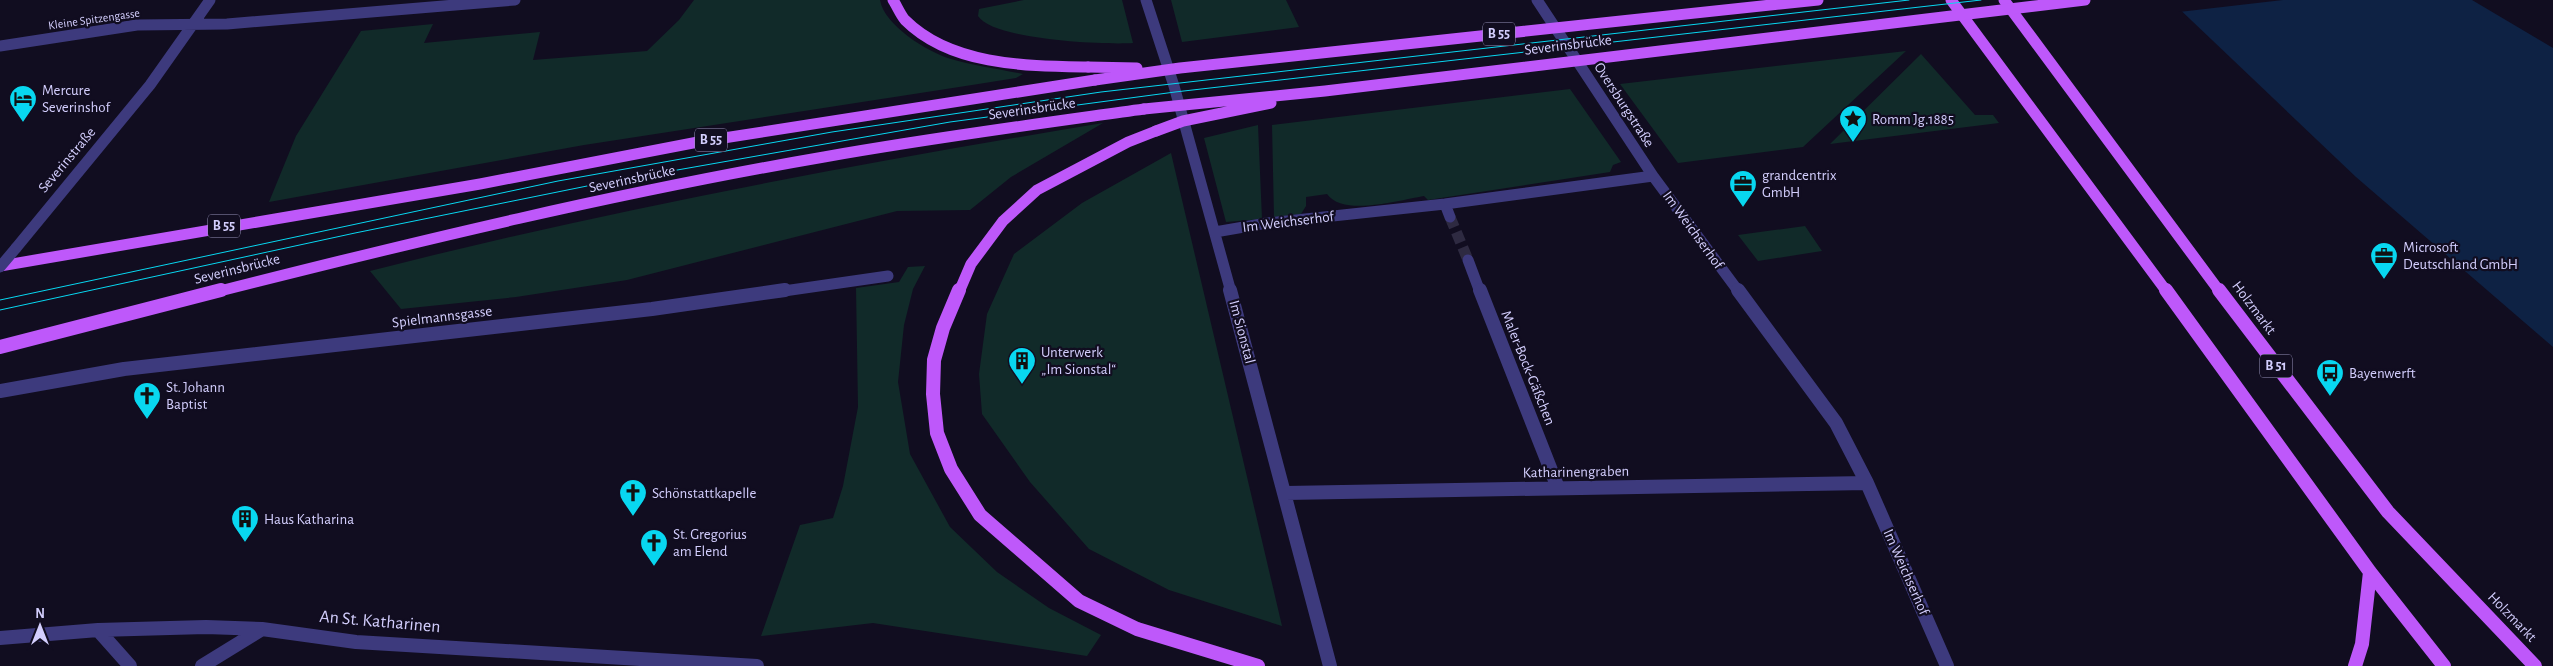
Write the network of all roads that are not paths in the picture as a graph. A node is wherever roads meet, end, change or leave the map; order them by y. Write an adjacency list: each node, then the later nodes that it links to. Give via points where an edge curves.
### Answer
1 (210, 0): 10 (street, Severinstraße)
2 (515, 0): 10 (street, Kleine Spitzengasse, via 227,24)
3 (893, 0): 12 (main road, bridge, via 904,19 923,35 960,53 987,59 1088,68)
4 (1146, 0): 17 (street, Im Sionstal)
5 (1537, 0): 14 (street, Oversburgstraße)
6 (1818, 0): 12 (main road, Severinsbrücke / B 55, bridge)
7 (1951, 0): 26 (main road)
8 (2004, 0): 39 (main road, Holzmarkt / B 51, via 2388,512)
9 (2085, 0): 13 (main road, Severinsbrücke / B 55, bridge)
10 (193, 24): 11 (street, Kleine Spitzengasse, via 137,25); 19 (street, Severinstraße, bridge, via 150,85)
11 (0, 46)
12 (1180, 68): 19 (main road, Severinsbrücke / B 55, bridge, via 698,142 480,184 262,219)
13 (1325, 91): 21 (main road, Severinsbrücke / B 55, bridge, via 1144,109 919,141 769,167 477,228); 34 (main road, bridge, via 1183,121 1128,142 1037,190 1003,221 971,264 943,328 934,360 937,433 951,469 980,515 1079,601 1137,629)
14 (1653, 176): 15 (street, Im Weichserhof); 23 (street, Im Weichserhof, via 1836,423)
15 (1445, 204): 16 (street); 17 (street, Im Weichserhof, via 1276,222)
16 (1450, 218)
17 (1216, 232): 25 (street, Im Sionstal)
18 (1468, 260): 24 (street, Maler-Bock-Gäßchen)
19 (0, 267)
20 (888, 276): 22 (street, Spielmannsgasse, via 633,311 124,368)
21 (0, 347)
22 (0, 391)
23 (1867, 483): 24 (street, Katharinengraben); 36 (street, Im Weichserhof)
24 (1558, 488): 25 (street, Katharinengraben)
25 (1286, 493): 35 (street, Im Sionstal)
26 (2370, 572): 37 (main road, via 2362,644); 38 (main road)
27 (262, 629): 28 (street, An St. Katharinen); 30 (street, An St. Katharinen, via 356,642); 32 (street)
28 (98, 630): 29 (street, An St. Katharinen); 31 (street)
29 (0, 638)
30 (688, 664): 33 (street, An St. Katharinen)
31 (130, 666)
32 (202, 666)
33 (757, 666)
34 (1258, 666)
35 (1330, 666)
36 (1948, 666)
37 (2355, 666)
38 (2444, 666)
39 (2535, 666)

